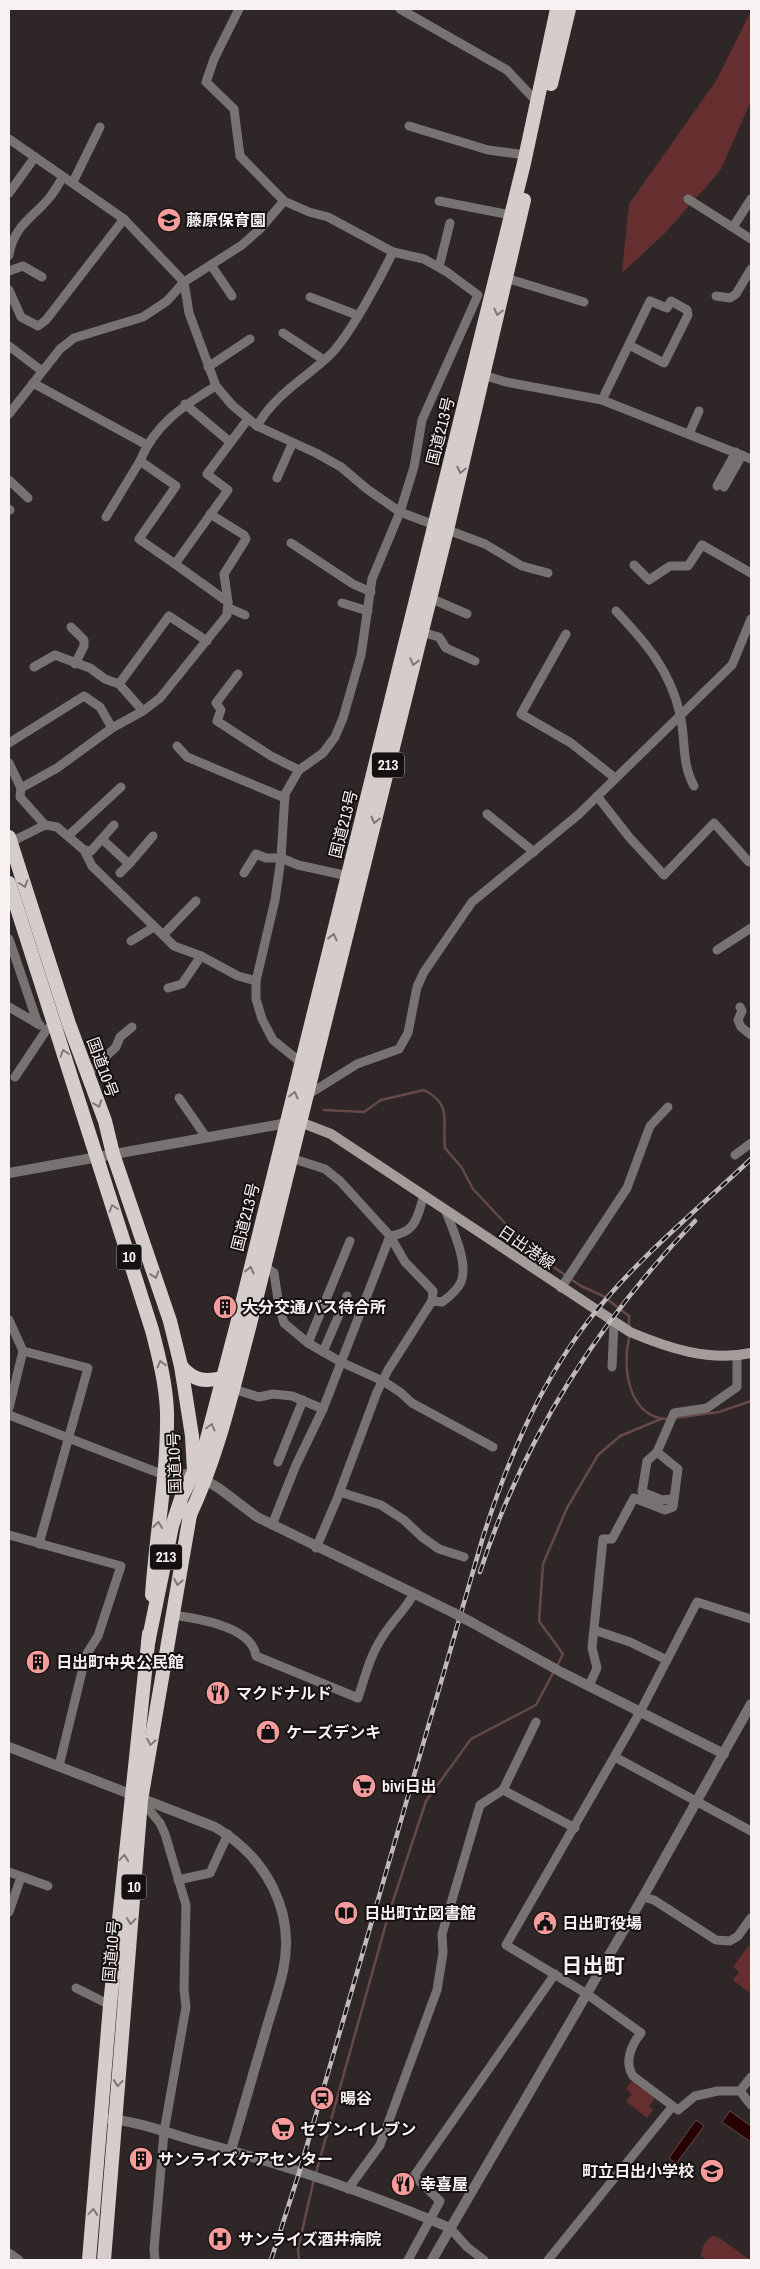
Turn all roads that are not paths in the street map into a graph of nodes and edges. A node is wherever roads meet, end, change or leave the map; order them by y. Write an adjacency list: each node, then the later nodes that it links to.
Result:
1 (239, 9): 16 (street)
2 (400, 9): 5 (street)
3 (557, 9): 5 (highway, 国道213号 / 213)
4 (569, 9): 30 (highway, 国道213号 / 213)
5 (538, 103): 9 (highway, 国道213号 / 213)
6 (409, 126): 9 (street)
7 (100, 127): 12 (street)
8 (9, 139): 10 (street)
9 (526, 155): 18 (highway, 国道213号 / 213)
10 (35, 157): 11 (street); 13 (street)
11 (63, 177): 12 (street); 24 (street)
12 (74, 182): 19 (street)
13 (9, 193)
14 (688, 199): 21 (street)
15 (751, 199): 21 (street)
16 (284, 201): 23 (street); 25 (street)
17 (439, 201): 18 (street)
18 (511, 215): 45 (highway, 国道213号 / 213)
19 (124, 218): 31 (street); 32 (street)
20 (450, 223): 26 (street)
21 (733, 227): 22 (street)
22 (751, 239)
23 (393, 252): 26 (street); 37 (street)
24 (9, 255)
25 (212, 265): 31 (street); 33 (street)
26 (440, 267): 65 (street)
27 (751, 269): 34 (street)
28 (9, 271): 29 (street)
29 (42, 277)
30 (506, 278): 36 (street); 45 (highway, 国道213号 / 213, one-way to 45)
31 (184, 282): 43 (street); 44 (street)
32 (9, 290)
33 (232, 296)
34 (716, 296)
35 (310, 297): 37 (street)
36 (584, 302)
37 (357, 315): 42 (street)
38 (283, 332): 42 (street)
39 (250, 339): 43 (street)
40 (629, 345): 40 (street); 48 (street)
41 (9, 346): 44 (street)
42 (324, 360): 53 (street)
43 (208, 367): 47 (street)
44 (42, 371): 46 (street)
45 (478, 374): 48 (street); 68 (highway, 国道213号 / 213)
46 (33, 383): 51 (street); 57 (street)
47 (216, 386): 49 (street); 52 (street)
48 (602, 400): 54 (street)
49 (185, 404): 55 (street); 57 (street)
50 (699, 411): 54 (street)
51 (9, 414)
52 (248, 419): 53 (street); 55 (street)
53 (256, 426): 56 (street)
54 (689, 434): 58 (street)
55 (230, 442): 66 (street)
56 (292, 444): 61 (street); 65 (street)
57 (146, 445): 60 (street)
58 (739, 454): 59 (street); 63 (street)
59 (751, 459)
60 (140, 461): 67 (street); 70 (street)
61 (277, 478)
62 (9, 480): 64 (street)
63 (721, 487)
64 (28, 498)
65 (400, 512): 68 (street); 74 (street)
66 (210, 514): 70 (street); 77 (street)
67 (106, 517)
68 (441, 527): 72 (street); 75 (highway, 国道213号 / 213); 119 (highway, 国道213号 / 213)
69 (291, 543): 74 (street)
70 (175, 564): 77 (street)
71 (634, 565): 73 (street)
72 (548, 573)
73 (751, 573)
74 (370, 592): 79 (street)
75 (430, 598): 80 (street); 84 (highway, 国道213号 / 213)
76 (342, 603): 79 (street)
77 (228, 605): 81 (street); 86 (street)
78 (616, 611): 93 (street)
79 (368, 612): 98 (street)
80 (466, 614)
81 (244, 615)
82 (751, 619): 93 (street)
83 (72, 628): 88 (street)
84 (421, 632): 87 (street); 137 (highway, 国道213号 / 213, one-way to 137)
85 (566, 634): 99 (street)
86 (207, 641): 91 (street); 92 (street)
87 (475, 661)
88 (75, 664): 89 (street); 91 (street)
89 (34, 668)
90 (238, 674): 98 (street)
91 (119, 684): 92 (street)
92 (144, 711): 94 (street)
93 (680, 715): 99 (street); 100 (street)
94 (112, 728): 95 (street); 102 (street)
95 (9, 743)
96 (177, 746): 104 (street)
97 (9, 763): 102 (street)
98 (299, 770): 104 (street)
99 (615, 778): 103 (street)
100 (694, 786)
101 (121, 787): 108 (street)
102 (21, 788): 106 (street)
103 (597, 796): 113 (street); 115 (street)
104 (285, 798): 114 (street)
105 (486, 814): 113 (street)
106 (45, 825): 108 (street); 111 (street)
107 (114, 825): 110 (street)
108 (68, 836): 112 (street)
109 (153, 836): 116 (street)
110 (102, 839): 112 (street); 116 (street)
111 (10, 840): 138 (highway, 国道10号 / 10, one-way to 138)
112 (84, 850): 122 (street)
113 (534, 852): 140 (street)
114 (281, 858): 118 (street); 119 (street); 129 (street)
115 (751, 861)
116 (129, 864): 117 (street)
117 (120, 873)
118 (244, 873)
119 (348, 876): 137 (highway, 国道213号 / 213, one-way to 119)
120 (9, 883): 134 (highway, 国道10号 / 10)
121 (196, 901): 124 (street)
122 (154, 926): 124 (street); 126 (street)
123 (751, 928): 127 (street)
124 (164, 935): 128 (street)
125 (9, 939): 133 (street)
126 (132, 941)
127 (717, 950)
128 (201, 956): 129 (street); 130 (street)
129 (256, 981): 137 (street)
130 (168, 988)
131 (9, 1007): 133 (street)
132 (740, 1008): 136 (street)
133 (38, 1024): 134 (street)
134 (51, 1026): 139 (street); 148 (highway, 国道10号 / 10, one-way to 134)
135 (132, 1027): 138 (street)
136 (751, 1035)
137 (307, 1066): 140 (highway, 国道213号 / 213); 143 (highway, 国道213号 / 213, one-way to 137)
138 (87, 1074): 146 (highway, 国道10号 / 10, one-way to 146)
139 (15, 1077)
140 (306, 1096): 143 (highway, 国道213号 / 213)
141 (180, 1098): 144 (street)
142 (668, 1107): 156 (street)
143 (293, 1122): 144 (street); 149 (highway, 国道213号 / 213); 151 (main road, 日出港線); 169 (highway, 国道213号 / 213, one-way to 143)
144 (206, 1137): 146 (street)
145 (751, 1143): 147 (street)
146 (114, 1154): 148 (street); 167 (highway, 国道10号 / 10, one-way to 167)
147 (734, 1155)
148 (97, 1157): 150 (street); 181 (highway, 国道10号 / 10, one-way to 148)
149 (291, 1158): 153 (street); 155 (highway, 国道213号 / 213)
150 (9, 1173)
151 (424, 1196): 152 (main road, 日出港線); 153 (street)
152 (445, 1210): 156 (main road, 日出港線); 158 (street)
153 (390, 1236): 158 (street); 166 (street)
154 (350, 1241): 161 (street)
155 (264, 1266): 161 (street); 171 (highway, 国道213号 / 213)
156 (560, 1288): 160 (main road, 日出港線)
157 (347, 1296): 163 (street)
158 (432, 1301): 170 (street)
159 (9, 1320): 162 (street)
160 (614, 1323): 165 (main road, 日出港線); 168 (street)
161 (308, 1343): 163 (street)
162 (23, 1351): 173 (street); 176 (street)
163 (323, 1352): 166 (street)
164 (751, 1353): 165 (main road, 日出港線)
165 (737, 1355): 178 (street)
166 (341, 1362): 170 (street); 174 (street)
167 (181, 1366): 169 (highway); 180 (highway, 国道10号 / 10)
168 (612, 1367)
169 (223, 1378): 180 (highway, 国道213号 / 213, one-way to 169)
170 (383, 1381): 177 (street); 183 (street)
171 (233, 1389): 172 (street); 182 (highway, 国道213号 / 213)
172 (304, 1400): 174 (street); 179 (street)
173 (9, 1408)
174 (322, 1409): 186 (street)
175 (9, 1415): 176 (street)
176 (68, 1437): 181 (street); 188 (street)
177 (493, 1448)
178 (656, 1452): 184 (street); 194 (street)
179 (278, 1462)
180 (194, 1473): 181 (street); 182 (street); 185 (highway, 国道10号 / 10); 195 (highway, 国道213号 / 213)
181 (164, 1475): 195 (highway, 国道10号 / 10, one-way to 181)
182 (206, 1480): 185 (highway, 国道213号 / 213); 186 (street)
183 (340, 1492): 189 (street); 190 (street)
184 (671, 1499)
185 (189, 1517): 192 (highway, 国道10号 / 10, one-way to 192)
186 (272, 1525): 189 (street)
187 (9, 1535): 188 (street)
188 (39, 1544): 204 (street)
189 (316, 1548): 191 (street)
190 (464, 1557)
191 (413, 1595): 192 (street); 197 (street, bridge)
192 (172, 1615): 206 (highway, 国道10号 / 10, one-way to 206)
193 (751, 1619): 196 (street)
194 (594, 1630): 196 (street); 197 (street)
195 (148, 1643): 206 (highway, 国道10号 / 10)
196 (667, 1660): 199 (street)
197 (589, 1686): 199 (street)
198 (751, 1704): 202 (street)
199 (640, 1712): 202 (street); 203 (street)
200 (536, 1722): 205 (street)
201 (9, 1747): 204 (street)
202 (724, 1754): 207 (street)
203 (615, 1757): 207 (street); 208 (street)
204 (59, 1766): 206 (street)
205 (503, 1790): 208 (street); 230 (street)
206 (136, 1798): 210 (street); 213 (street); 221 (highway, 国道10号 / 10, one-way to 206); 227 (highway, 国道10号 / 10, one-way to 227)
207 (697, 1802): 209 (street); 215 (street)
208 (575, 1828): 218 (street)
209 (751, 1831)
210 (228, 1834): 213 (street); 229 (street)
211 (9, 1872): 212 (street)
212 (21, 1878): 214 (street); 216 (street)
213 (178, 1880): 228 (street)
214 (48, 1886)
215 (643, 1897): 217 (street); 220 (street)
216 (9, 1912)
217 (751, 1918)
218 (555, 1974): 220 (street); 231 (street)
219 (76, 1988): 221 (street)
220 (587, 1994): 225 (street); 232 (street)
221 (110, 2004): 226 (highway, 国道10号 / 10)
222 (751, 2077): 223 (street)
223 (740, 2091): 224 (street); 225 (street)
224 (751, 2105)
225 (672, 2107): 241 (street)
226 (100, 2118): 227 (street); 235 (highway, 国道10号 / 10, one-way to 226)
227 (115, 2119): 228 (street); 236 (highway, 国道10号 / 10)
228 (164, 2132): 229 (street); 237 (street)
229 (230, 2150): 230 (street)
230 (348, 2188): 231 (street)
231 (430, 2219): 232 (street); 238 (street)
232 (450, 2228): 239 (street); 240 (street)
233 (9, 2253): 234 (street)
234 (19, 2260)
235 (89, 2260)
236 (104, 2260)
237 (155, 2260)
238 (408, 2260)
239 (432, 2260)
240 (484, 2260)
241 (548, 2260)

